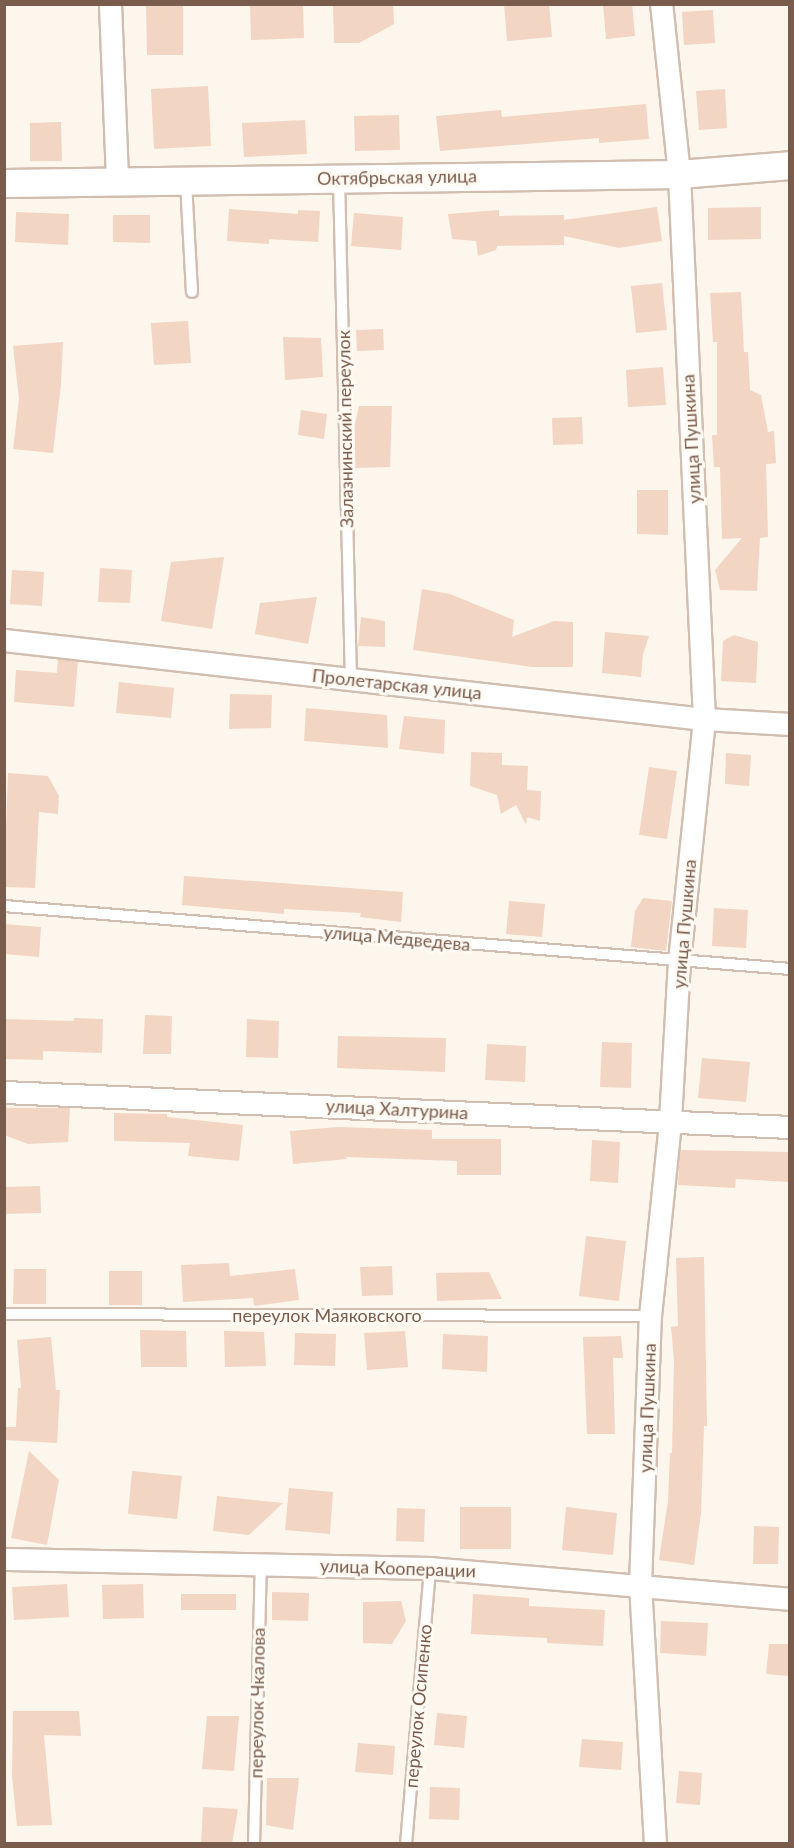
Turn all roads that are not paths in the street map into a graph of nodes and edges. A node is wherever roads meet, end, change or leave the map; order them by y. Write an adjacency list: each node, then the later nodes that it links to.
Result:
1 (110, 4): 7 (street)
2 (661, 4): 4 (street, улица Пушкина)
3 (789, 165): 4 (street, Октябрьская улица)
4 (679, 174): 5 (street, Октябрьская улица); 12 (street, улица Пушкина)
5 (339, 178): 6 (street, Октябрьская улица); 11 (lane, Залазнинский переулок)
6 (186, 180): 7 (street, Октябрьская улица); 9 (lane)
7 (117, 181): 8 (street, Октябрьская улица)
8 (4, 183)
9 (192, 292)
10 (4, 640): 11 (street, Пролетарская улица)
11 (351, 679): 12 (street, Пролетарская улица)
12 (704, 719): 13 (street, Пролетарская улица); 15 (street, улица Пушкина)
13 (789, 724)
14 (4, 906): 15 (lane, улица Медведева)
15 (679, 962): 16 (lane, улица Медведева); 18 (street, улица Пушкина)
16 (789, 969)
17 (4, 1092): 18 (street, улица Халтурина)
18 (670, 1121): 19 (street, улица Халтурина); 21 (street, улица Пушкина)
19 (789, 1126)
20 (4, 1314): 21 (lane, переулок Маяковского)
21 (650, 1316): 25 (street, улица Пушкина)
22 (4, 1559): 23 (street, улица Кооперации)
23 (261, 1563): 24 (street, улица Кооперации); 27 (lane, переулок Чкалова)
24 (430, 1568): 25 (street, улица Кооперации); 28 (lane, переулок Осипенко)
25 (640, 1585): 26 (street, улица Кооперации); 29 (street, улица Пушкина)
26 (789, 1599)
27 (254, 1844)
28 (406, 1844)
29 (656, 1844)

